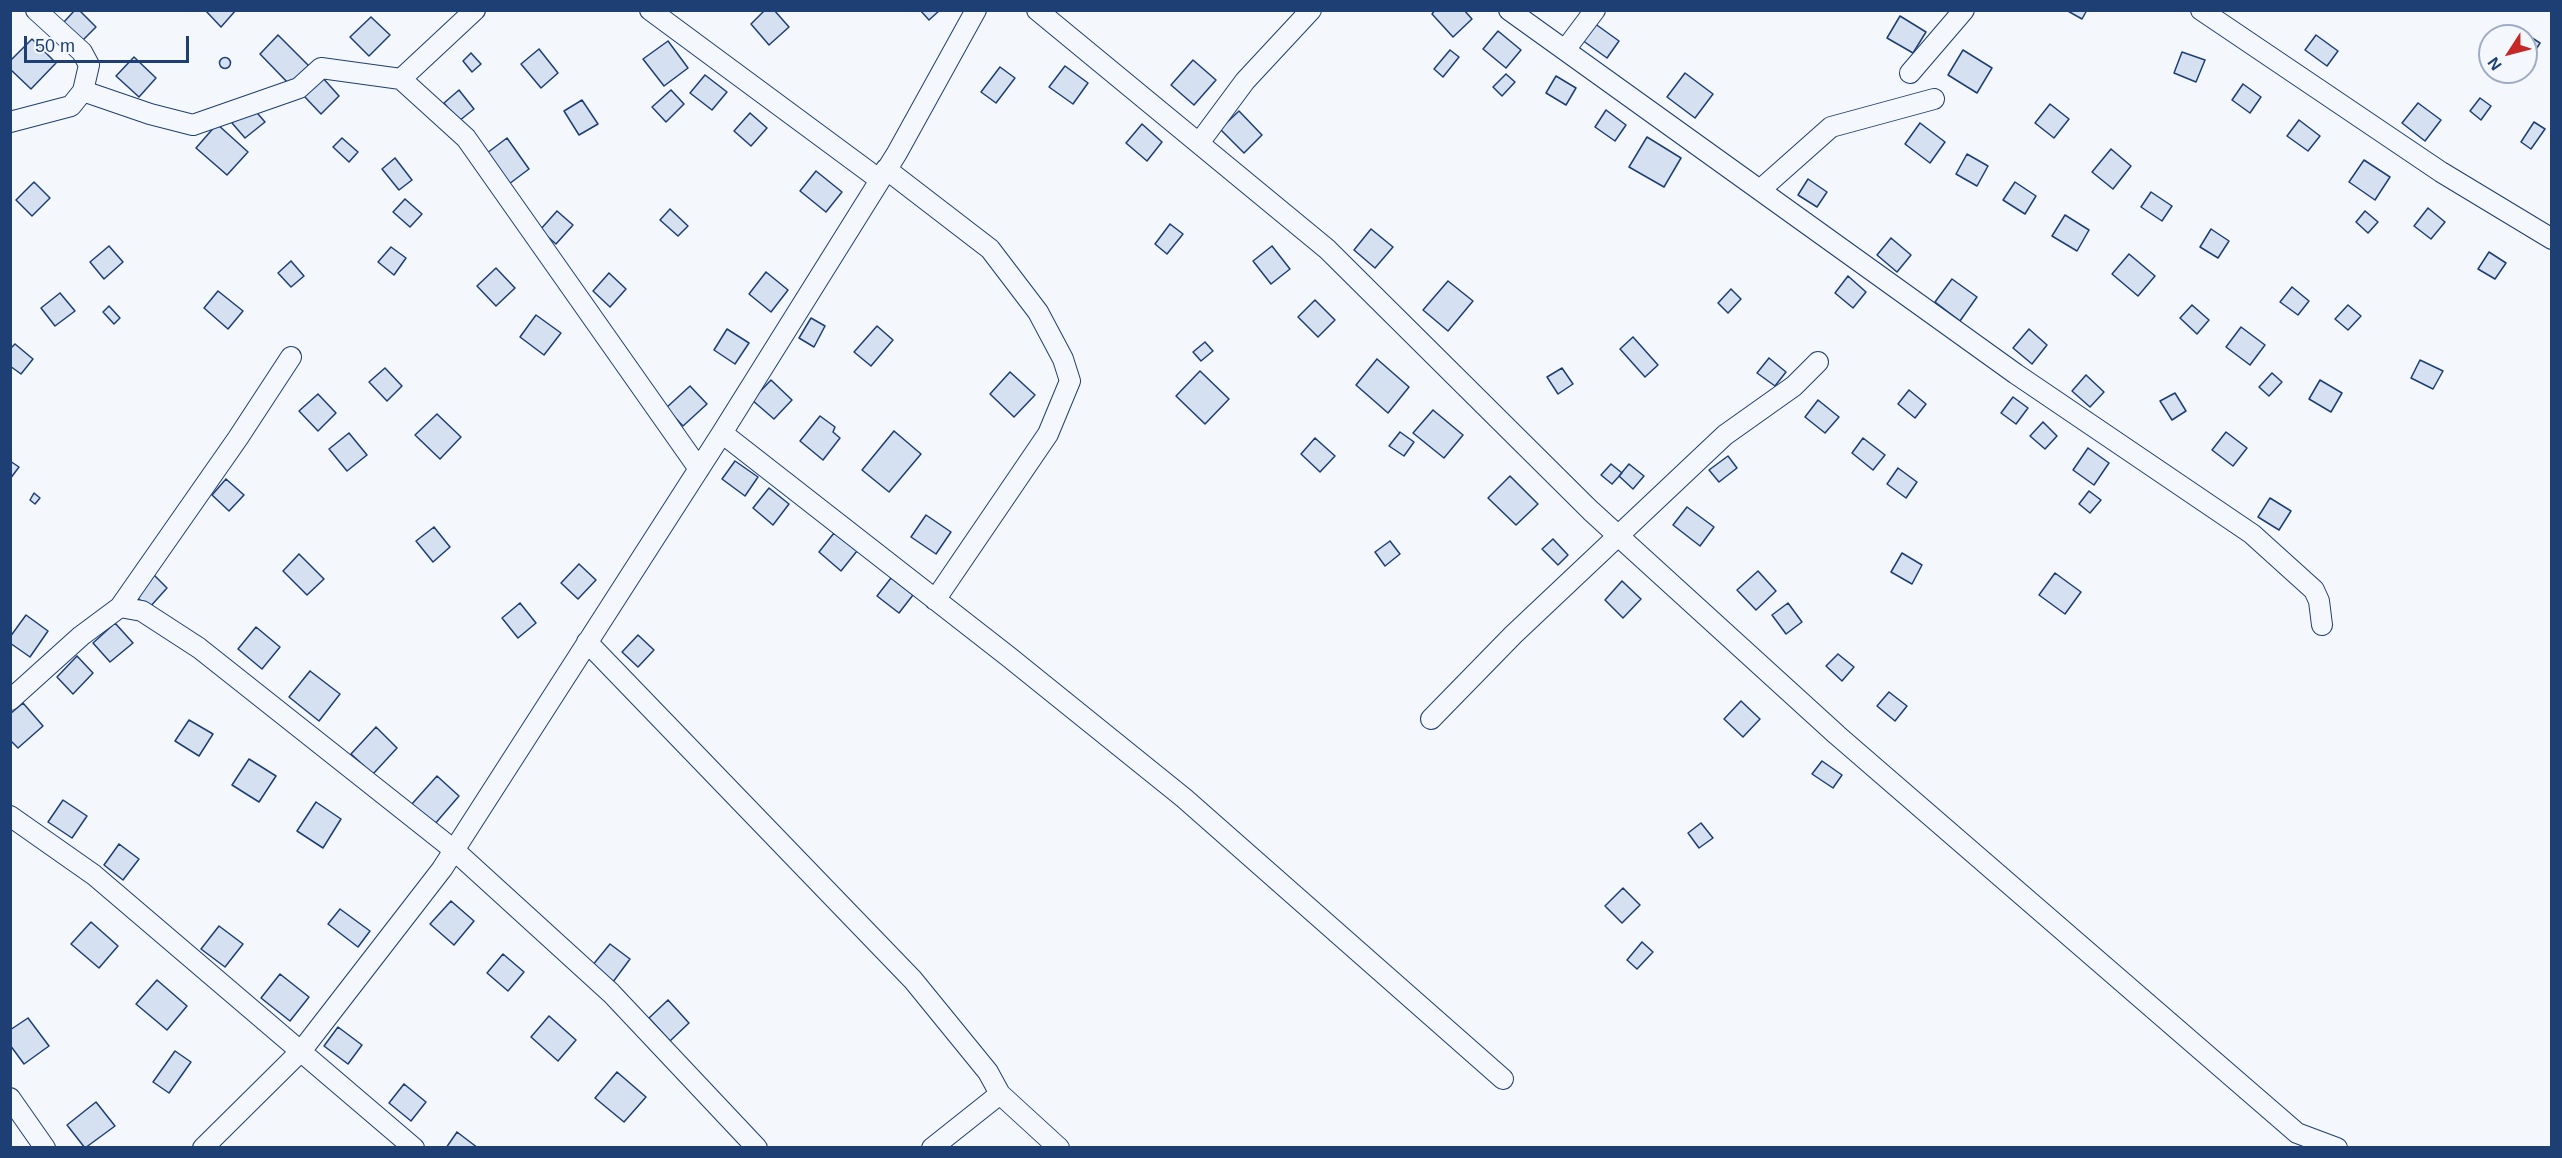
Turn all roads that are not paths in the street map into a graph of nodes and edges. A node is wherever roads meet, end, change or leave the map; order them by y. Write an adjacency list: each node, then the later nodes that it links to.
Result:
1 (36, 10): 14 (street)
2 (475, 10): 13 (street)
3 (650, 10): 18 (street)
4 (976, 10): 18 (street)
5 (1037, 10): 17 (street)
6 (1311, 10): 17 (street)
7 (1509, 10): 11 (street)
8 (1595, 10): 11 (street)
9 (1964, 10): 12 (street)
10 (2201, 10): 20 (street)
11 (1565, 50): 19 (street)
12 (1910, 73)
13 (401, 79): 14 (street); 24 (street)
14 (83, 91): 16 (street)
15 (1934, 99): 19 (street)
16 (10, 123)
17 (1199, 143): 25 (street)
18 (883, 175): 23 (street); 26 (street)
19 (1760, 190): 28 (street)
20 (2552, 239)
21 (291, 357): 27 (street)
22 (1818, 362): 25 (street)
23 (722, 433): 24 (street); 26 (street)
24 (699, 469): 29 (street)
25 (1617, 536): 31 (street); 44 (street)
26 (935, 600): 35 (street)
27 (120, 607): 30 (street); 33 (street)
28 (2322, 625)
29 (587, 642): 33 (street); 36 (street)
30 (10, 700)
31 (1431, 718)
32 (10, 816): 34 (street)
33 (454, 850): 34 (street); 41 (street)
34 (302, 1050): 39 (street); 40 (street)
35 (1503, 1079)
36 (1000, 1094): 42 (street); 43 (street)
37 (10, 1098): 38 (street)
38 (45, 1148)
39 (202, 1148)
40 (414, 1148)
41 (758, 1148)
42 (932, 1148)
43 (1059, 1148)
44 (2337, 1148)

